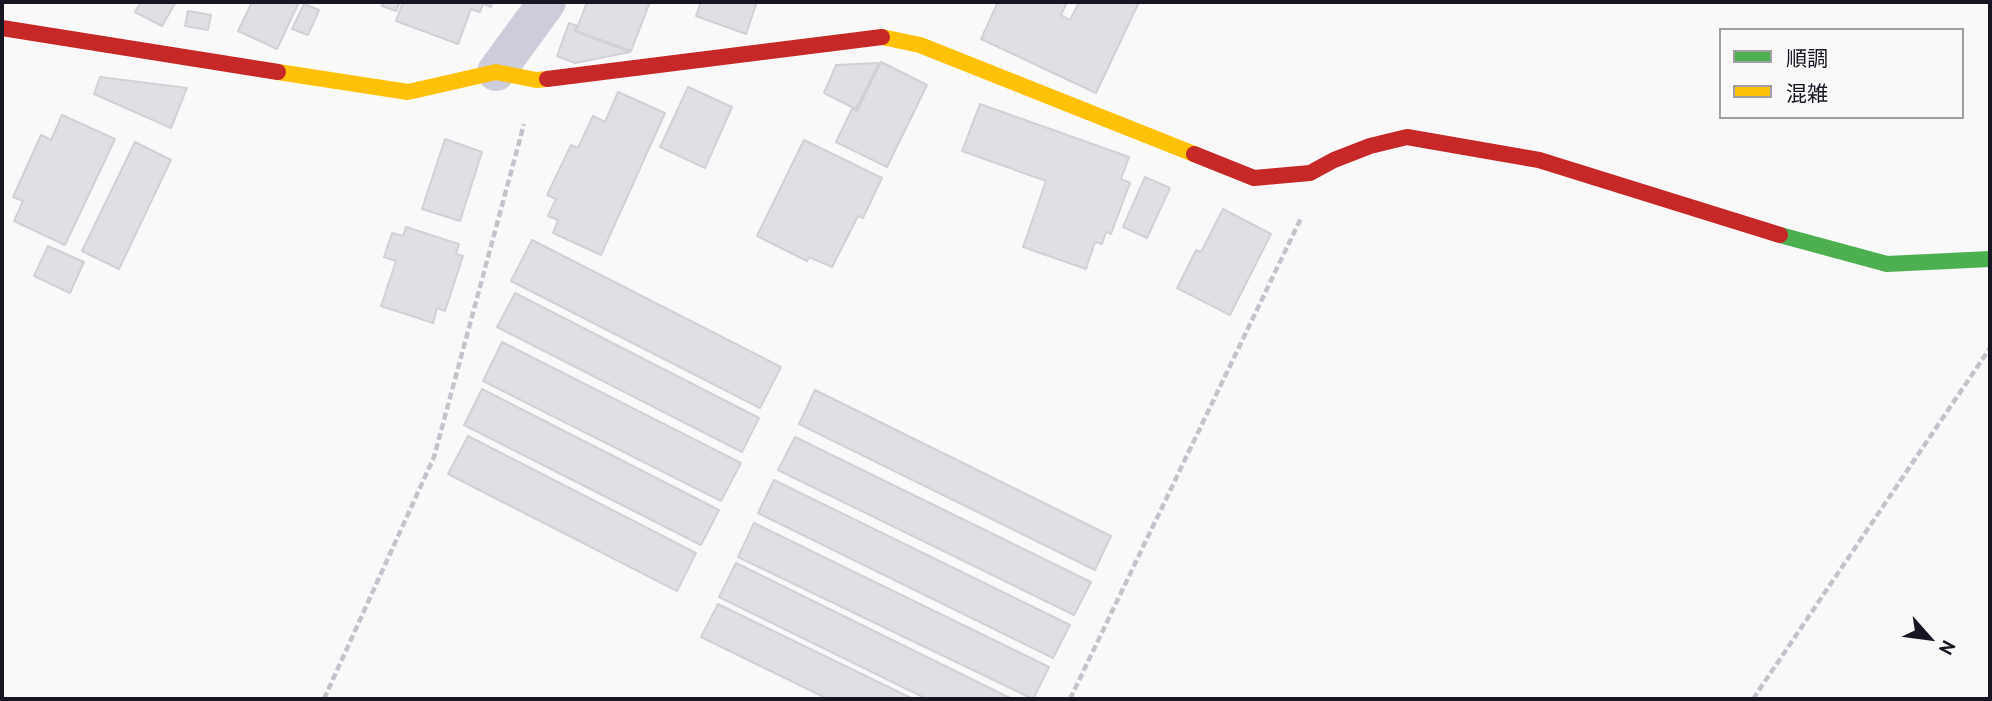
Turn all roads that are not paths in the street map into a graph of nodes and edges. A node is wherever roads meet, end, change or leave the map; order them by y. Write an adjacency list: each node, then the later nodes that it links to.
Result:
1 (547, 2): 3 (street)
2 (2, 28): 3 (street)
3 (496, 72): 4 (street)
4 (1990, 259)

